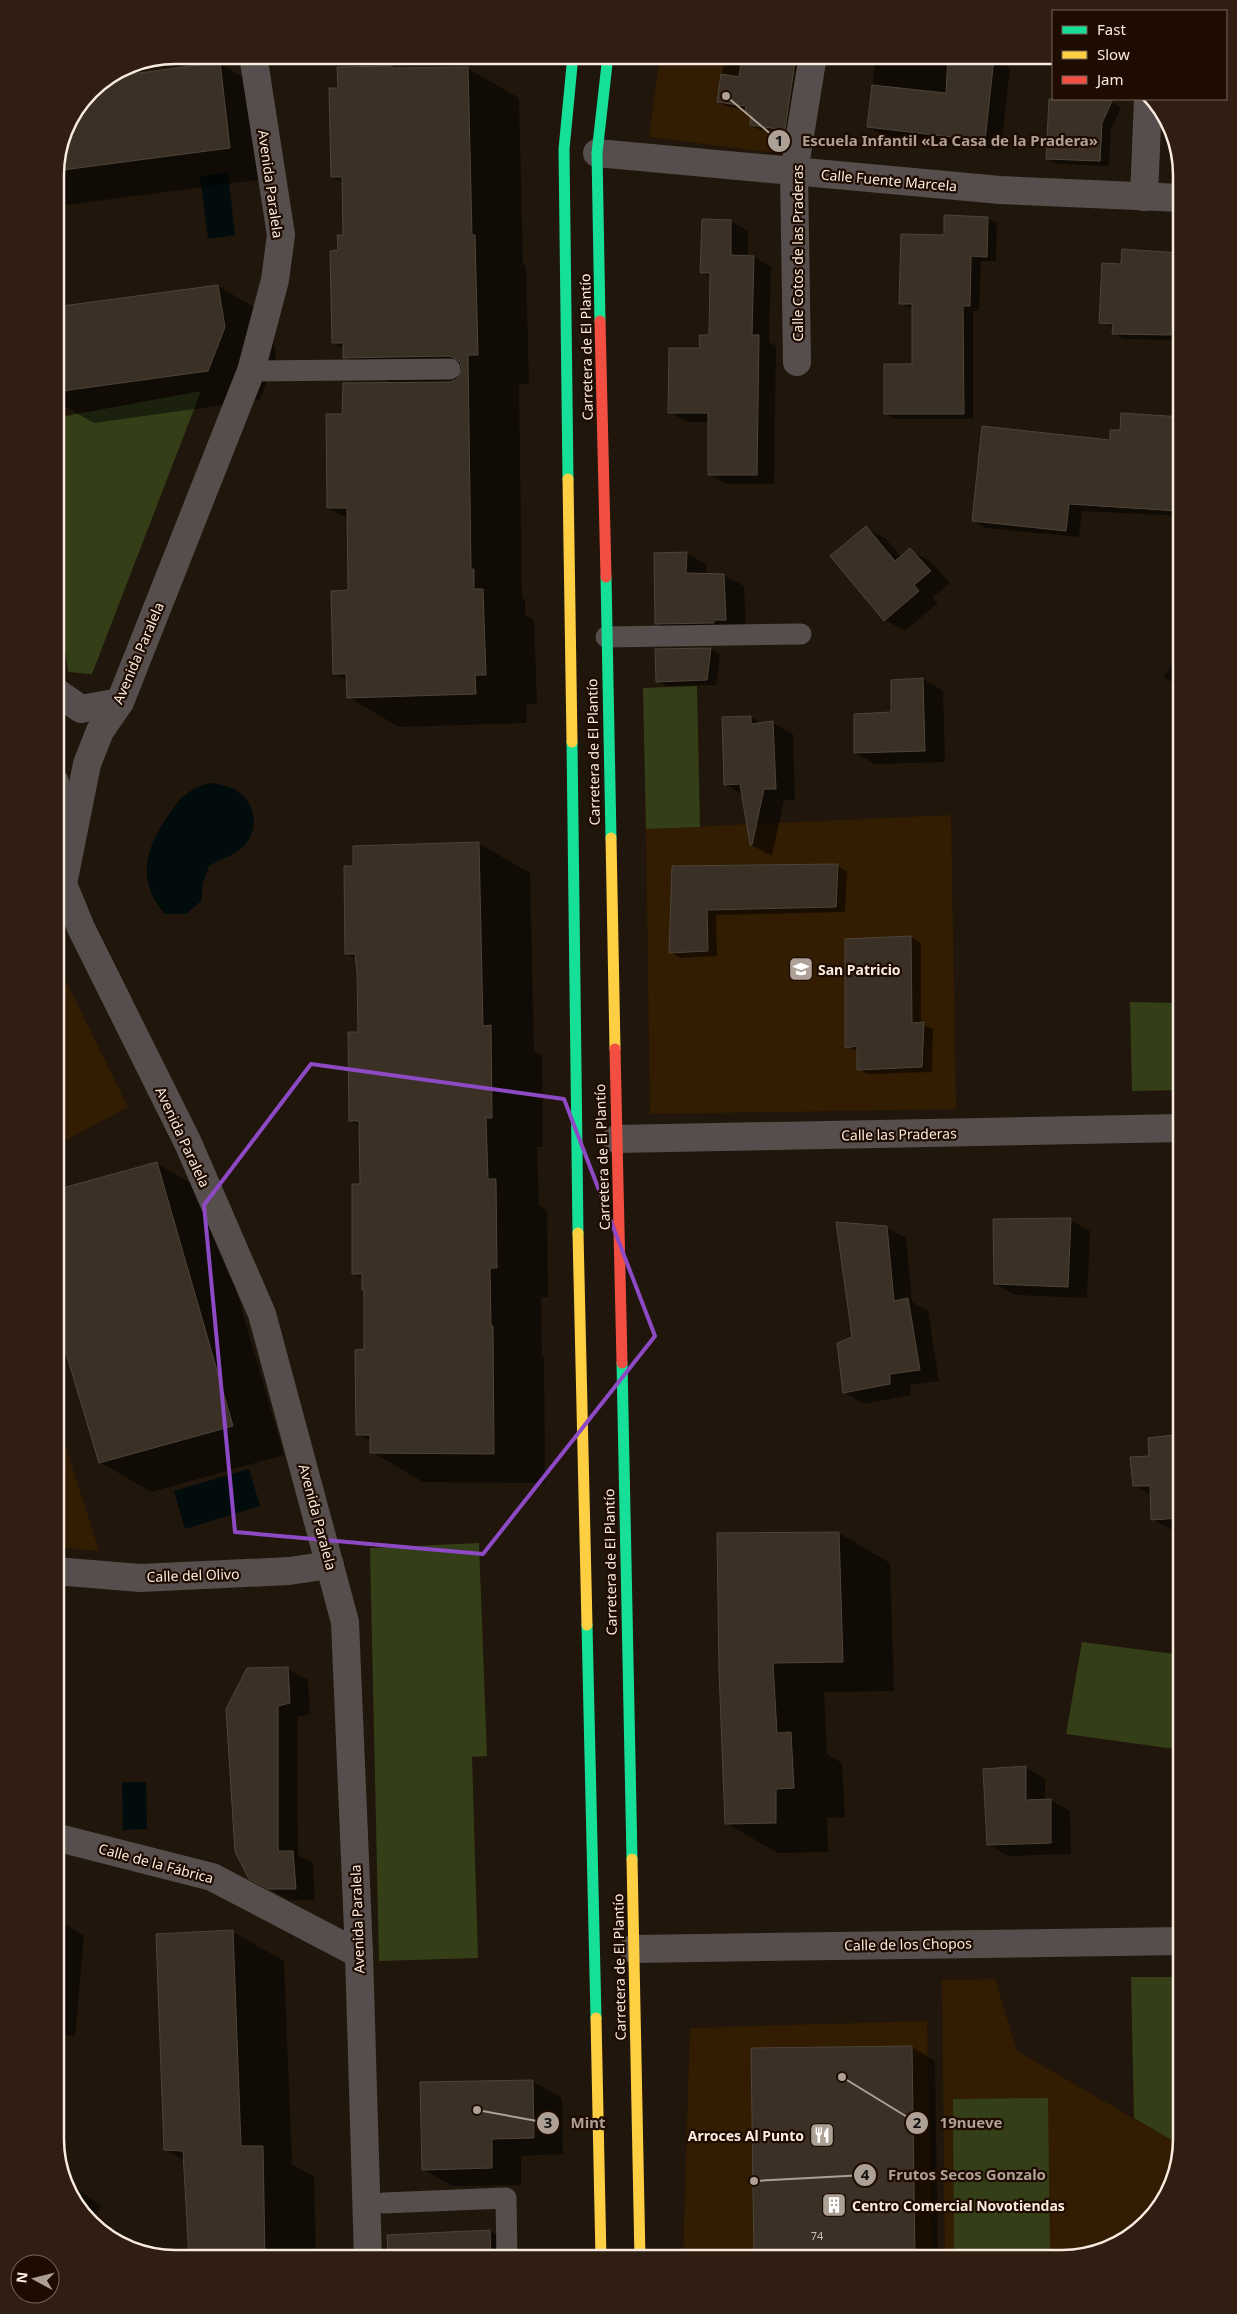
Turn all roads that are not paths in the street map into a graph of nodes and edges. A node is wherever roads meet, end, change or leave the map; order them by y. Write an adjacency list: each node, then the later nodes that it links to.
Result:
1 (254, 64): 12 (street, Avenida Paralela)
2 (572, 64): 30 (street, Carretera de El Plantío)
3 (607, 64): 6 (street, Carretera de El Plantío)
4 (812, 64): 7 (street, Calle Cotos de las Praderas)
5 (1148, 104): 8 (street)
6 (597, 153): 7 (street, Calle Fuente Marcela); 14 (street, Carretera de El Plantío)
7 (794, 172): 8 (street, Calle Fuente Marcela); 10 (street, Calle Cotos de las Praderas)
8 (1144, 197): 9 (street, Calle Fuente Marcela)
9 (1173, 198)
10 (797, 362)
11 (450, 369): 12 (lane)
12 (251, 372): 16 (street, Avenida Paralela)
13 (801, 634): 14 (lane)
14 (606, 636): 20 (street, Carretera de El Plantío)
15 (64, 697): 16 (street)
16 (120, 702): 17 (street, Avenida Paralela)
17 (64, 879)
18 (64, 886): 21 (street, Avenida Paralela)
19 (1173, 1128): 20 (street, Calle las Praderas)
20 (616, 1140): 25 (street, Carretera de El Plantío)
21 (330, 1565): 22 (street, Calle del Olivo); 26 (street, Avenida Paralela)
22 (64, 1572)
23 (64, 1839): 26 (street, Calle de la Fábrica)
24 (1173, 1942): 25 (street, Calle de los Chopos)
25 (633, 1948): 31 (street, Carretera de El Plantío)
26 (359, 1954): 28 (street, Avenida Paralela)
27 (382, 2203): 29 (lane)
28 (368, 2250)
29 (507, 2250)
30 (601, 2250)
31 (640, 2250)

